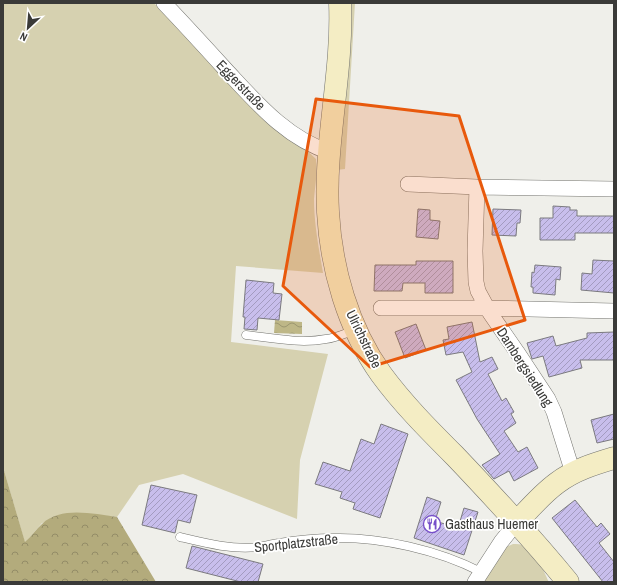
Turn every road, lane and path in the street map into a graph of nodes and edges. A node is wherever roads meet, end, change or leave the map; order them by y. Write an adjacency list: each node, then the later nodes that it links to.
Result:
1 (164, 3): 3 (street, Eggerstraße)
2 (340, 3): 3 (street, Ulrichstraße)
3 (330, 152): 10 (street, Ulrichstraße)
4 (408, 184): 5 (street)
5 (477, 187): 6 (street); 8 (street, Dambergsiedlung)
6 (614, 189)
7 (381, 308): 8 (street, Dambergsiedlung)
8 (487, 308): 9 (street, Dambergsiedlung); 13 (street, Dambergsiedlung)
9 (614, 311)
10 (356, 329): 11 (lane); 14 (street, Ulrichstraße)
11 (246, 336)
12 (614, 458): 13 (street)
13 (574, 473): 14 (street)
14 (517, 522): 16 (street, Sportplatzstraße); 17 (street, Ulrichstraße)
15 (180, 537): 16 (lane, Sportplatzstraße)
16 (478, 577)
17 (568, 582)

